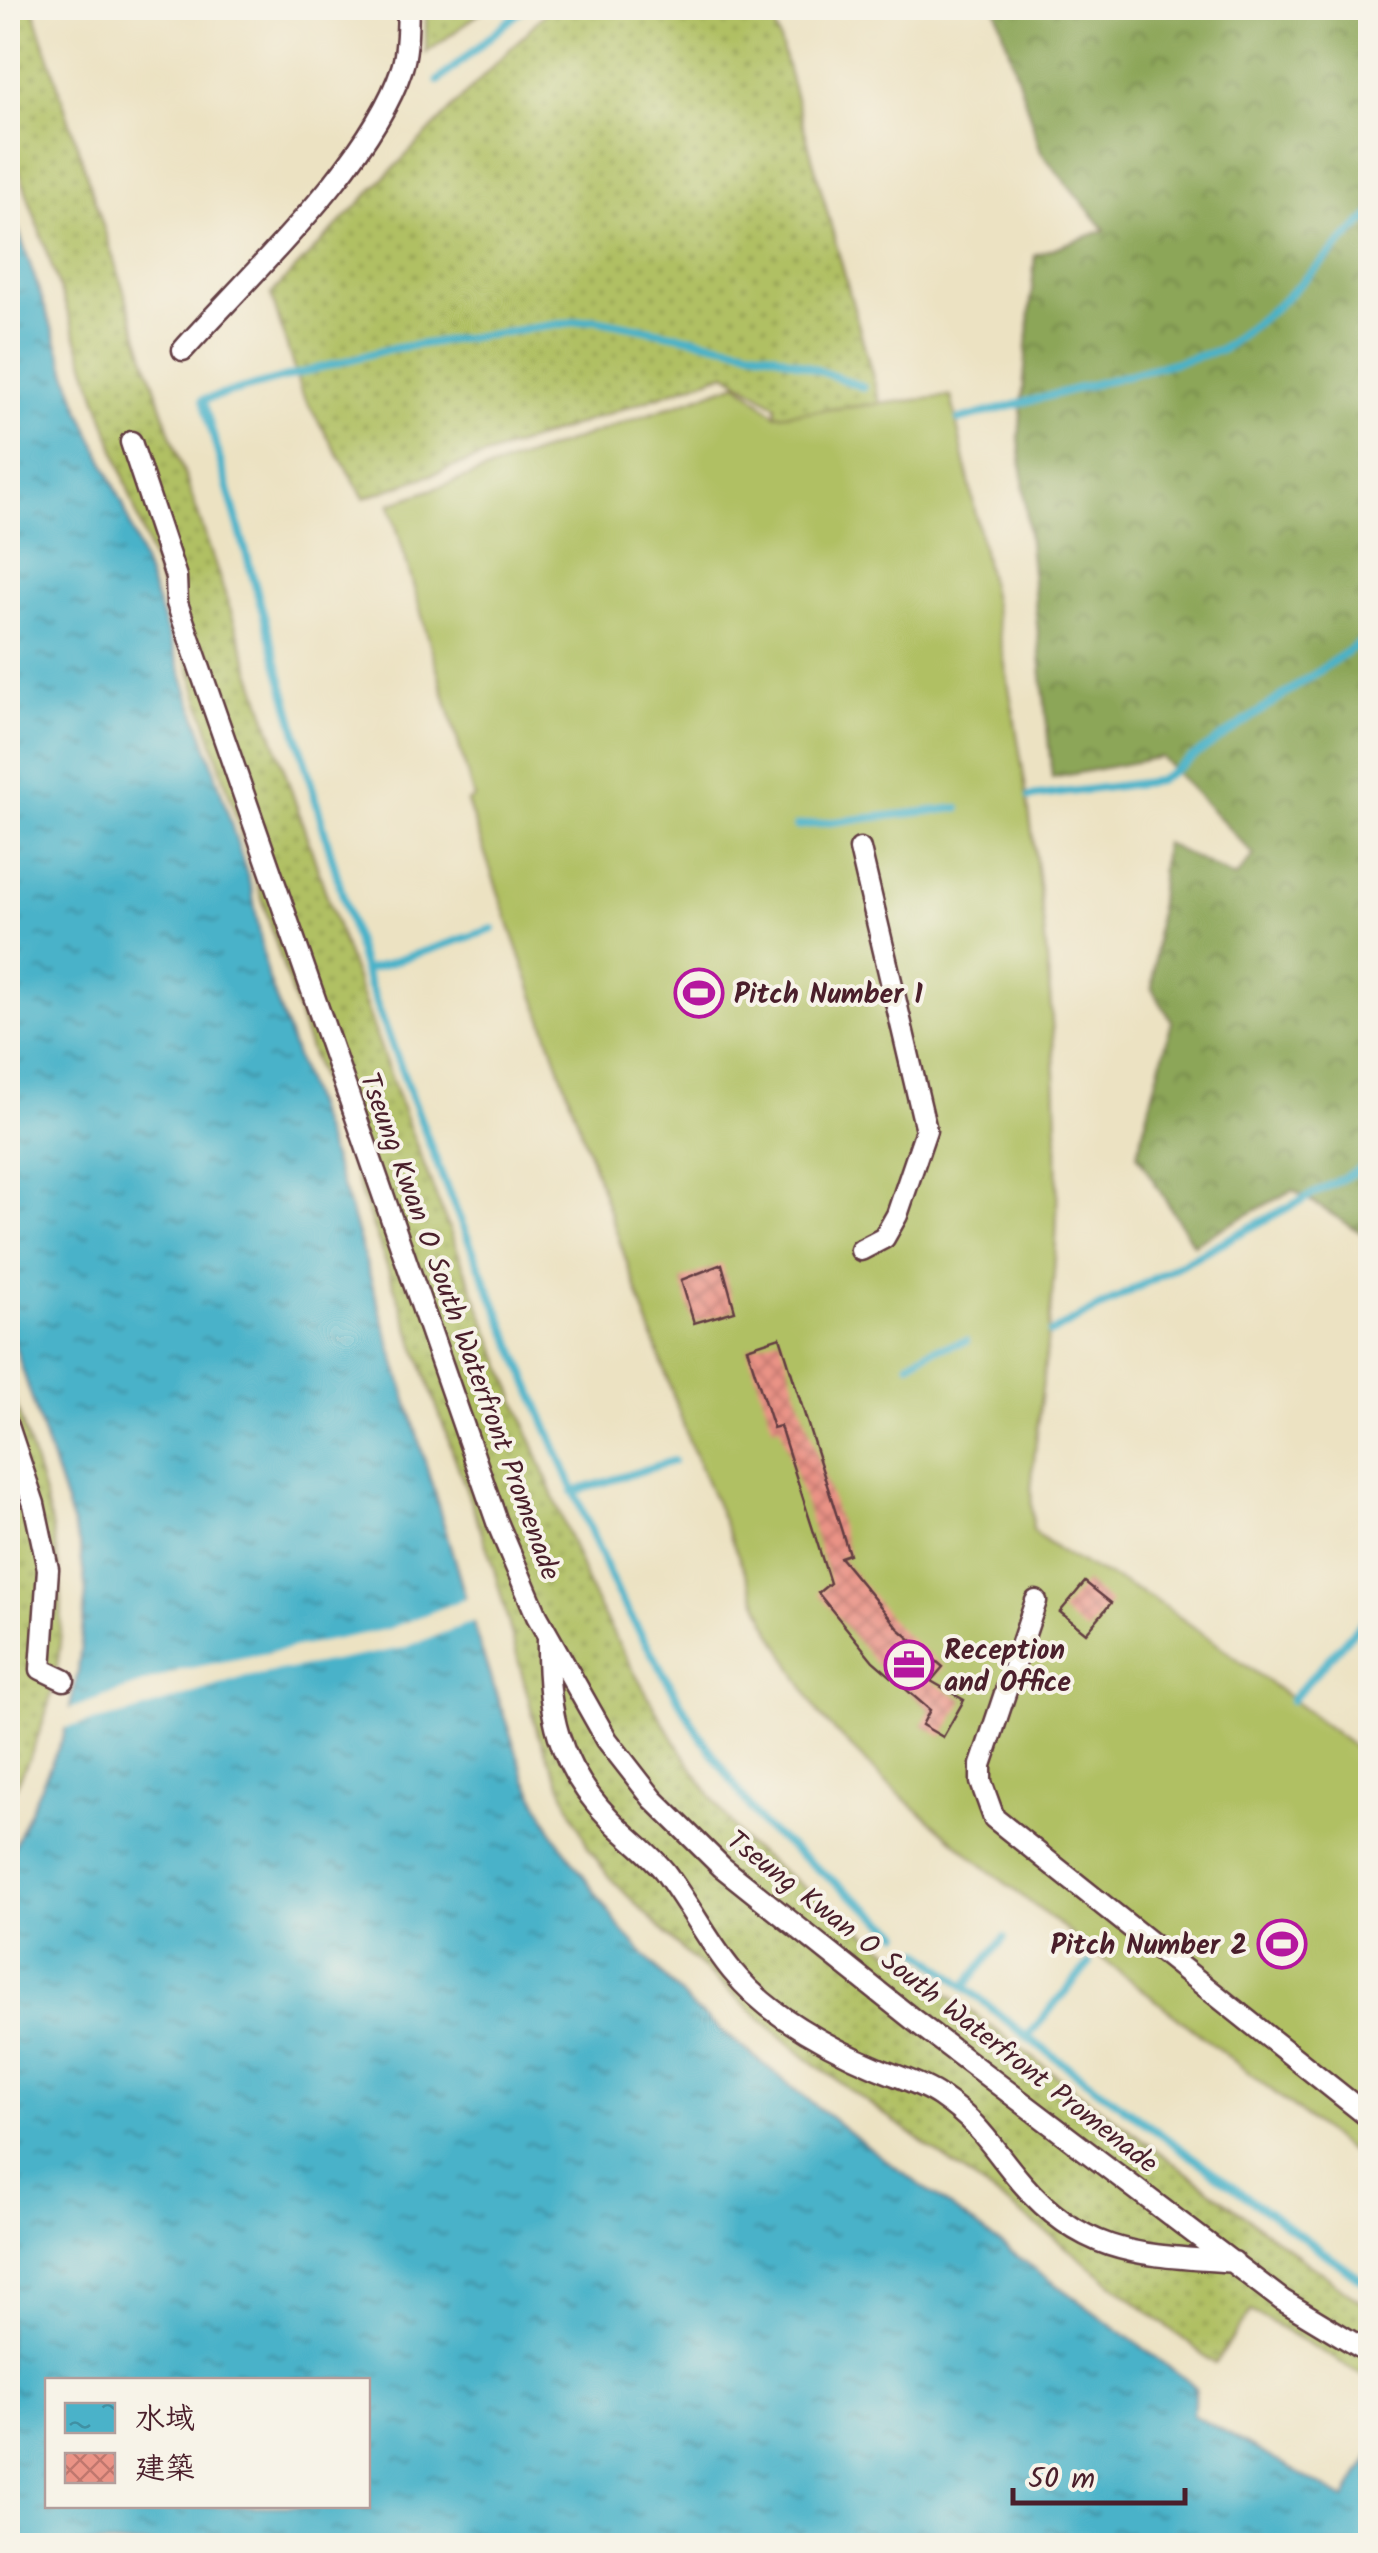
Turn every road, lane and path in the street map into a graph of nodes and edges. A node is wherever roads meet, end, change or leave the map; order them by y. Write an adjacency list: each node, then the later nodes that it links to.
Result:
1 (408, 8): 2 (street)
2 (183, 350)
3 (131, 442): 8 (street, Tseung Kwan O South Waterfront Promenade)
4 (860, 849): 5 (street)
5 (861, 1250)
6 (8, 1426): 9 (street)
7 (1036, 1601): 10 (street)
8 (548, 1637): 11 (street, Tseung Kwan O South Waterfront Promenade); 11 (street)
9 (64, 1680)
10 (1370, 2118)
11 (1234, 2262): 12 (street, Tseung Kwan O South Waterfront Promenade)
12 (1370, 2353)

